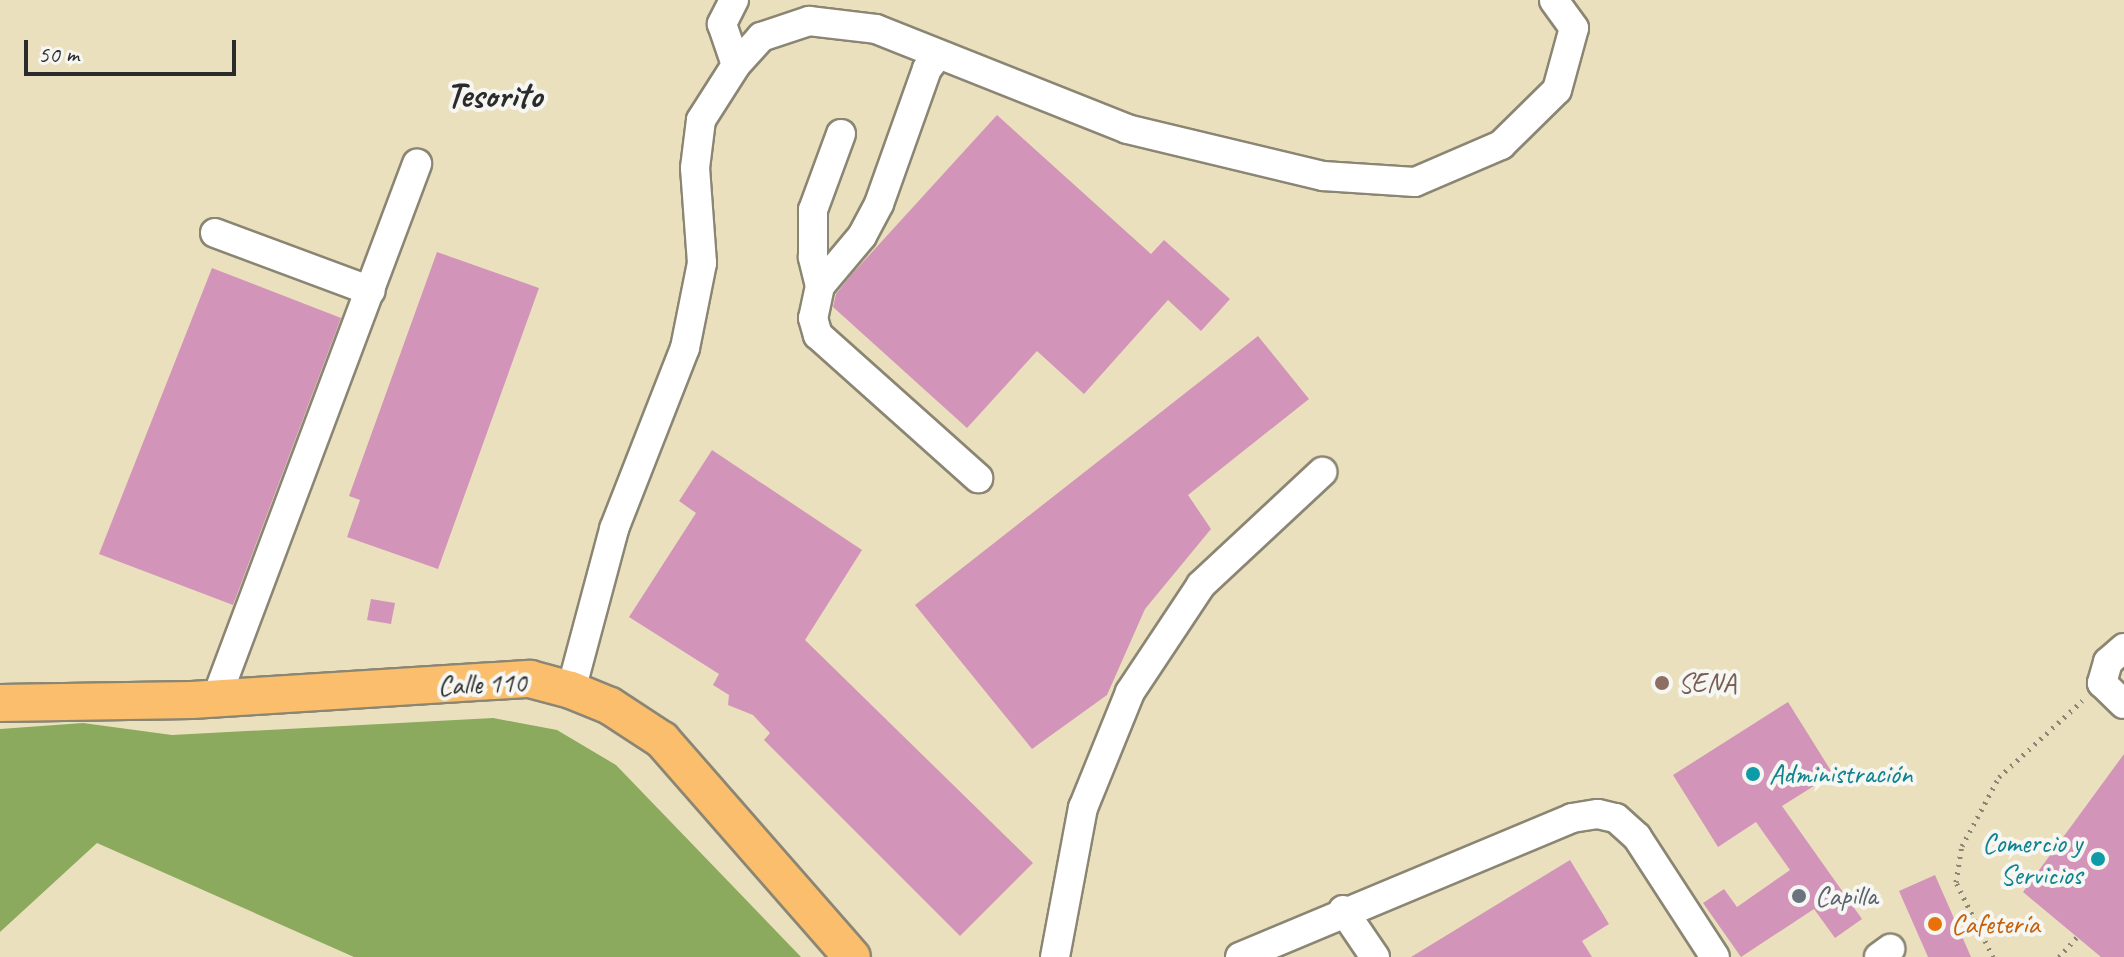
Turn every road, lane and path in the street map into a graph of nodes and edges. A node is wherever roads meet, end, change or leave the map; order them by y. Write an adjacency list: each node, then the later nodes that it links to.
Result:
1 (734, 0): 4 (street)
2 (1554, 0): 3 (street)
3 (938, 55): 4 (street); 8 (street)
4 (736, 65): 14 (street)
5 (841, 134): 8 (street)
6 (417, 164): 9 (street)
7 (215, 233): 9 (street)
8 (820, 286): 11 (street)
9 (371, 291): 15 (street)
10 (1322, 472): 21 (street)
11 (978, 478)
12 (2124, 648): 13 (street)
13 (2102, 683): 17 (street); 25 (path)
14 (571, 690): 15 (main road, Calle 110); 20 (main road, Calle 110)
15 (216, 699): 16 (main road, Calle 110)
16 (0, 703)
17 (2124, 704)
18 (1343, 910): 22 (street); 23 (street); 24 (street)
19 (2077, 937): 26 (path)
20 (852, 957)
21 (1055, 957)
22 (1240, 957)
23 (1375, 957)
24 (1715, 957)
25 (1993, 957)
26 (2059, 957)

